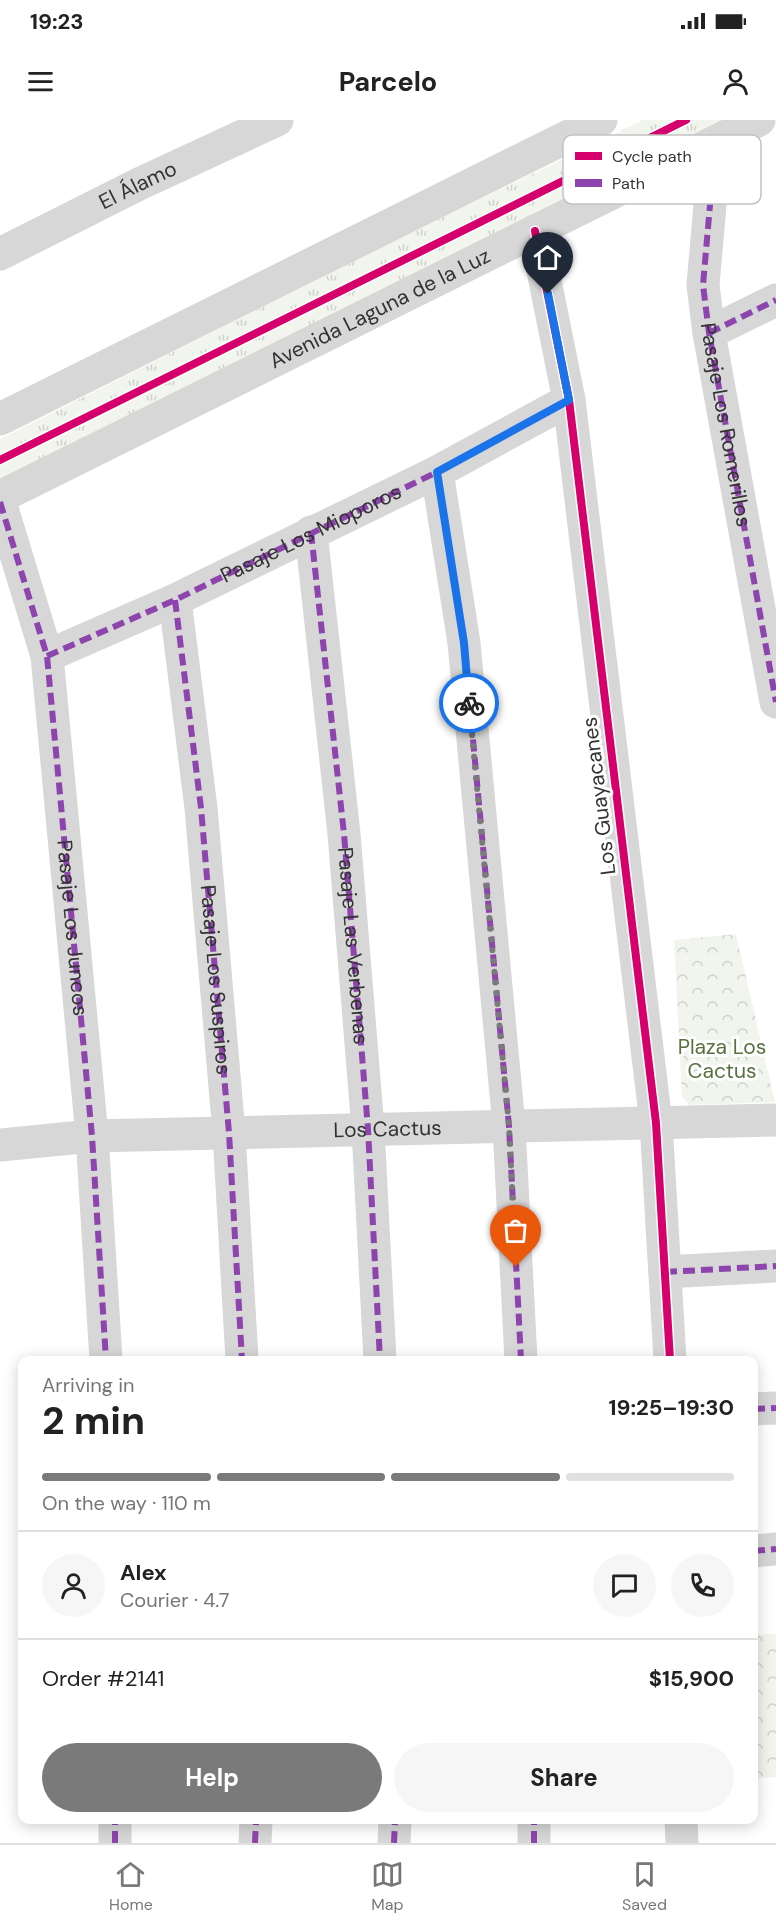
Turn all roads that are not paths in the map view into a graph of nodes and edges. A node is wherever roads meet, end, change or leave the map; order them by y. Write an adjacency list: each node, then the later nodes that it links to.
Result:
1 (277, 120): 10 (street, El Álamo)
2 (601, 120): 4 (street)
3 (759, 120): 5 (street, Avenida Laguna de la Luz)
4 (571, 135)
5 (730, 135)
6 (563, 139): 14 (street)
7 (590, 204): 9 (street, Avenida Laguna de la Luz)
8 (710, 204): 12 (street, Pasaje Los Romerillos)
9 (535, 231): 13 (street, Los Guayacanes); 16 (street, Avenida Laguna de la Luz)
10 (0, 254)
11 (776, 300): 12 (street)
12 (709, 333): 21 (street, Pasaje Los Romerillos)
13 (569, 400): 15 (street, Pasaje Los Mioporos); 23 (street, Los Guayacanes)
14 (0, 419)
15 (437, 472): 18 (street, Pasaje Los Mioporos); 24 (street)
16 (0, 497)
17 (0, 502): 20 (street, Pasaje Los Juncos)
18 (311, 532): 19 (street, Pasaje Los Mioporos); 25 (street, Pasaje Las Verbenas)
19 (175, 600): 20 (street, Pasaje Los Mioporos); 26 (street, Pasaje Los Suspiros)
20 (47, 656): 27 (street, Pasaje Los Juncos)
21 (776, 702)
22 (776, 1120): 23 (street, Los Cactus)
23 (656, 1123): 24 (street, Los Cactus); 30 (street, Los Guayacanes)
24 (509, 1126): 25 (street, Los Cactus); 34 (street)
25 (368, 1129): 26 (street, Los Cactus); 33 (street, Pasaje Las Verbenas)
26 (229, 1133): 27 (street, Los Cactus); 32 (street, Pasaje Los Suspiros)
27 (92, 1136): 28 (street, Los Cactus); 31 (street, Pasaje Los Juncos)
28 (0, 1145)
29 (776, 1266): 30 (street)
30 (666, 1272): 35 (street, Los Guayacanes)
31 (106, 1356)
32 (242, 1356)
33 (380, 1356)
34 (521, 1356)
35 (670, 1356)
36 (776, 1408): 37 (street)
37 (758, 1409)
38 (776, 1550): 39 (street)
39 (758, 1551)
40 (115, 1824): 45 (street)
41 (256, 1824): 46 (street)
42 (395, 1824): 47 (street)
43 (534, 1824): 48 (street)
44 (681, 1824): 49 (street)
45 (115, 1843)
46 (255, 1843)
47 (394, 1843)
48 (534, 1843)
49 (682, 1843)

